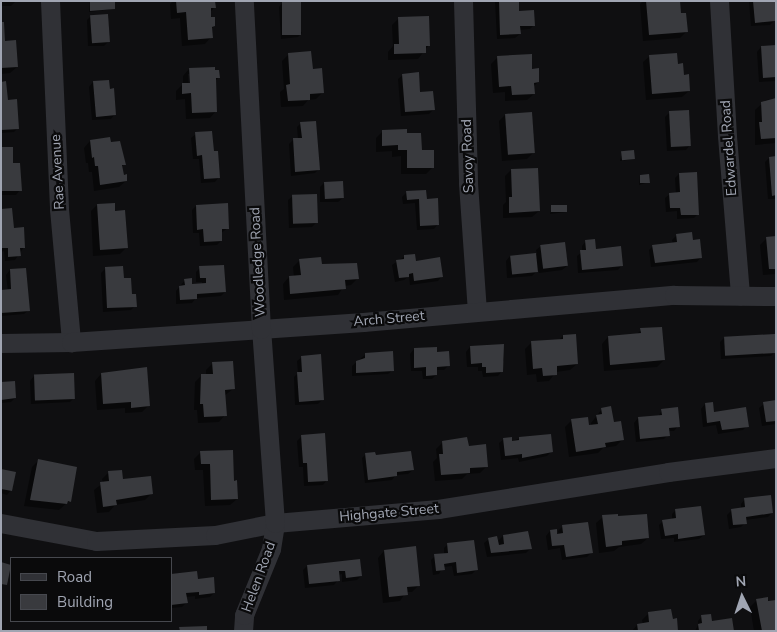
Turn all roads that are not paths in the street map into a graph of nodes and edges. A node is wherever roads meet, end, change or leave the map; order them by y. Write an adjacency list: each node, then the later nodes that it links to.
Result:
1 (50, 1): 9 (street, Rae Avenue)
2 (244, 1): 8 (street, Woodledge Road)
3 (463, 1): 7 (street, Savoy Road)
4 (719, 1): 5 (street, Edwardel Road)
5 (740, 295): 6 (street, Arch Street); 7 (street, Arch Street)
6 (776, 296)
7 (477, 311): 8 (street, Arch Street)
8 (262, 329): 9 (street, Arch Street); 13 (street, Woodledge Road)
9 (71, 342): 10 (street, Arch Street)
10 (1, 343)
11 (776, 458): 13 (street, Highgate Street)
12 (1, 523): 13 (street, Highgate Street)
13 (275, 523): 14 (street, Helen Road)
14 (243, 631)

